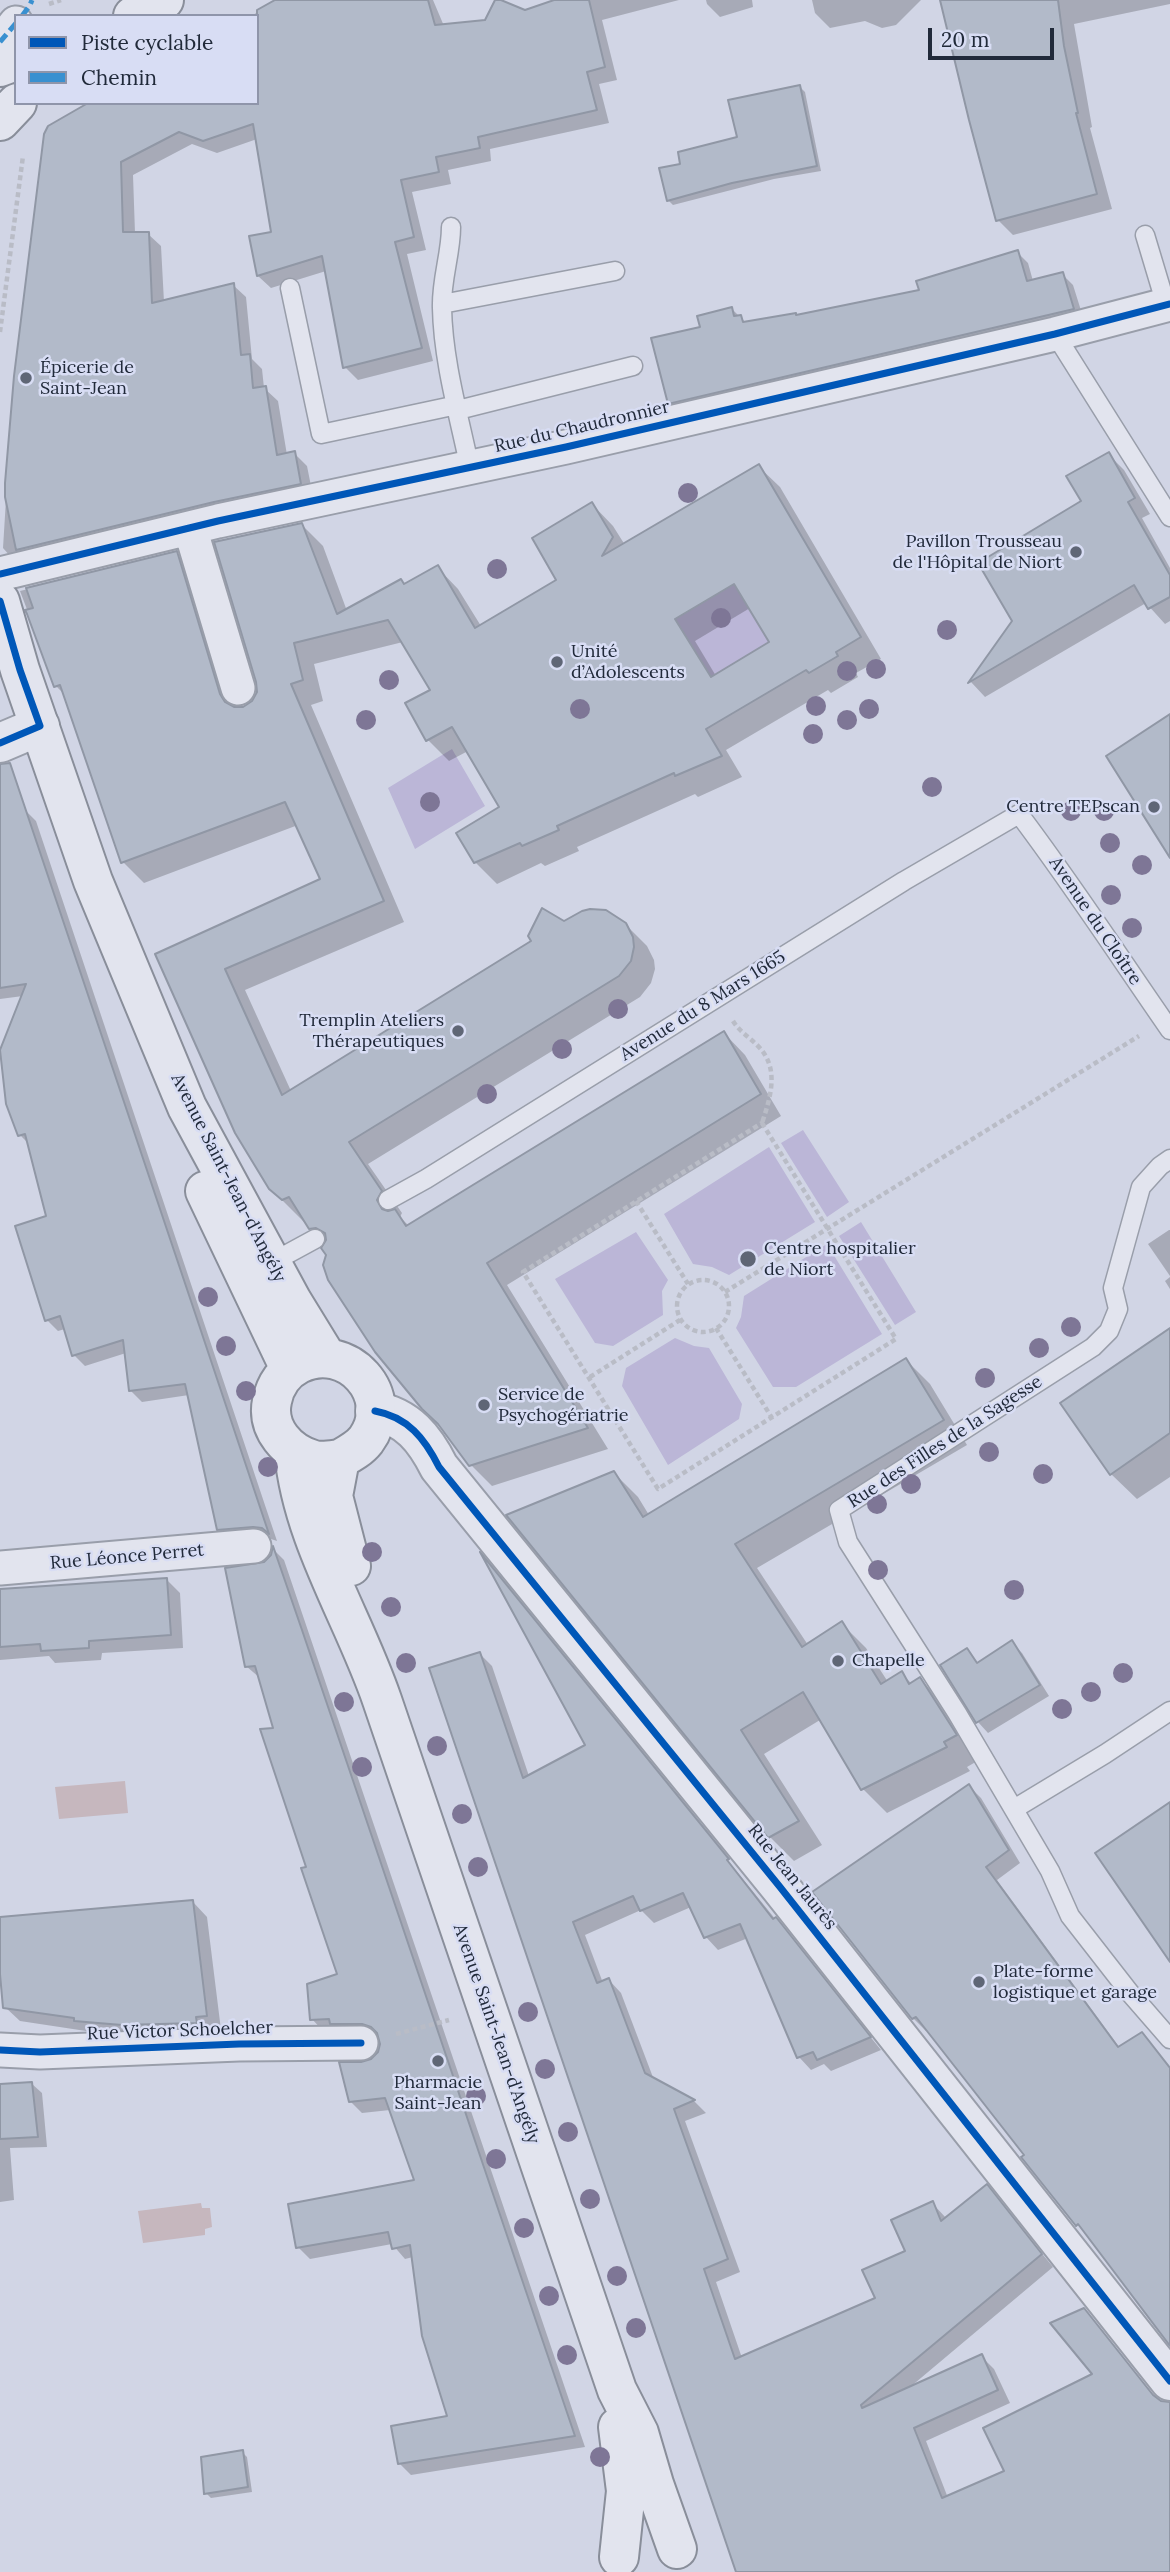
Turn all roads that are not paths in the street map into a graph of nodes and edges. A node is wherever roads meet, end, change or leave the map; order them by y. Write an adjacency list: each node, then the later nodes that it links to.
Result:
1 (14, 25): 2 (street)
2 (0, 42)
3 (15, 105): 4 (main road)
4 (0, 121)
5 (451, 227): 9 (lane)
6 (1145, 235): 10 (lane)
7 (615, 271): 9 (lane)
8 (290, 288): 13 (lane)
9 (442, 304): 13 (lane)
10 (1168, 304): 11 (street, Rue du Chaudronnier)
11 (1055, 334): 14 (street, Rue du Chaudronnier); 15 (lane)
12 (633, 366): 13 (lane)
13 (458, 408): 14 (lane)
14 (470, 469): 16 (street, Rue du Chaudronnier)
15 (1170, 517)
16 (190, 528): 17 (street, Rue du Chaudronnier); 19 (street)
17 (0, 574)
18 (0, 601): 20 (main road, Avenue Saint-Jean-d'Angély)
19 (238, 688)
20 (40, 726): 21 (main road); 27 (main road, Avenue Saint-Jean-d'Angély)
21 (0, 743)
22 (1019, 814): 23 (lane, Avenue du Cloître); 25 (lane, Avenue du 8 Mars 1665)
23 (1167, 1026)
24 (1170, 1159): 36 (lane, Rue des Filles de la Sagesse)
25 (388, 1200)
26 (315, 1239): 27 (lane)
27 (258, 1269): 28 (main road, Avenue Saint-Jean-d'Angély); 29 (main road, Avenue Saint-Jean-d'Angély)
28 (327, 1358): 29 (main road); 30 (main road, Avenue Saint-Jean-d'Angély)
29 (290, 1369): 31 (main road, Avenue Saint-Jean-d'Angély)
30 (360, 1436): 31 (main road); 34 (main road, Avenue Saint-Jean-d'Angély); 40 (main road, Rue Jean Jaurès)
31 (294, 1452): 34 (main road, Avenue Saint-Jean-d'Angély)
32 (254, 1546): 33 (street, Rue Léonce Perret)
33 (0, 1568)
34 (374, 1678): 41 (main road, Avenue Saint-Jean-d'Angély)
35 (1170, 1711): 36 (lane)
36 (1014, 1809): 37 (lane)
37 (1170, 2039)
38 (361, 2043): 39 (street, Rue Victor Schoelcher)
39 (0, 2050)
40 (1170, 2381)
41 (617, 2390): 42 (main road, Avenue Saint-Jean-d'Angély); 43 (main road, Avenue Saint-Jean-d'Angély)
42 (690, 2561): 43 (main road)
43 (612, 2564)

